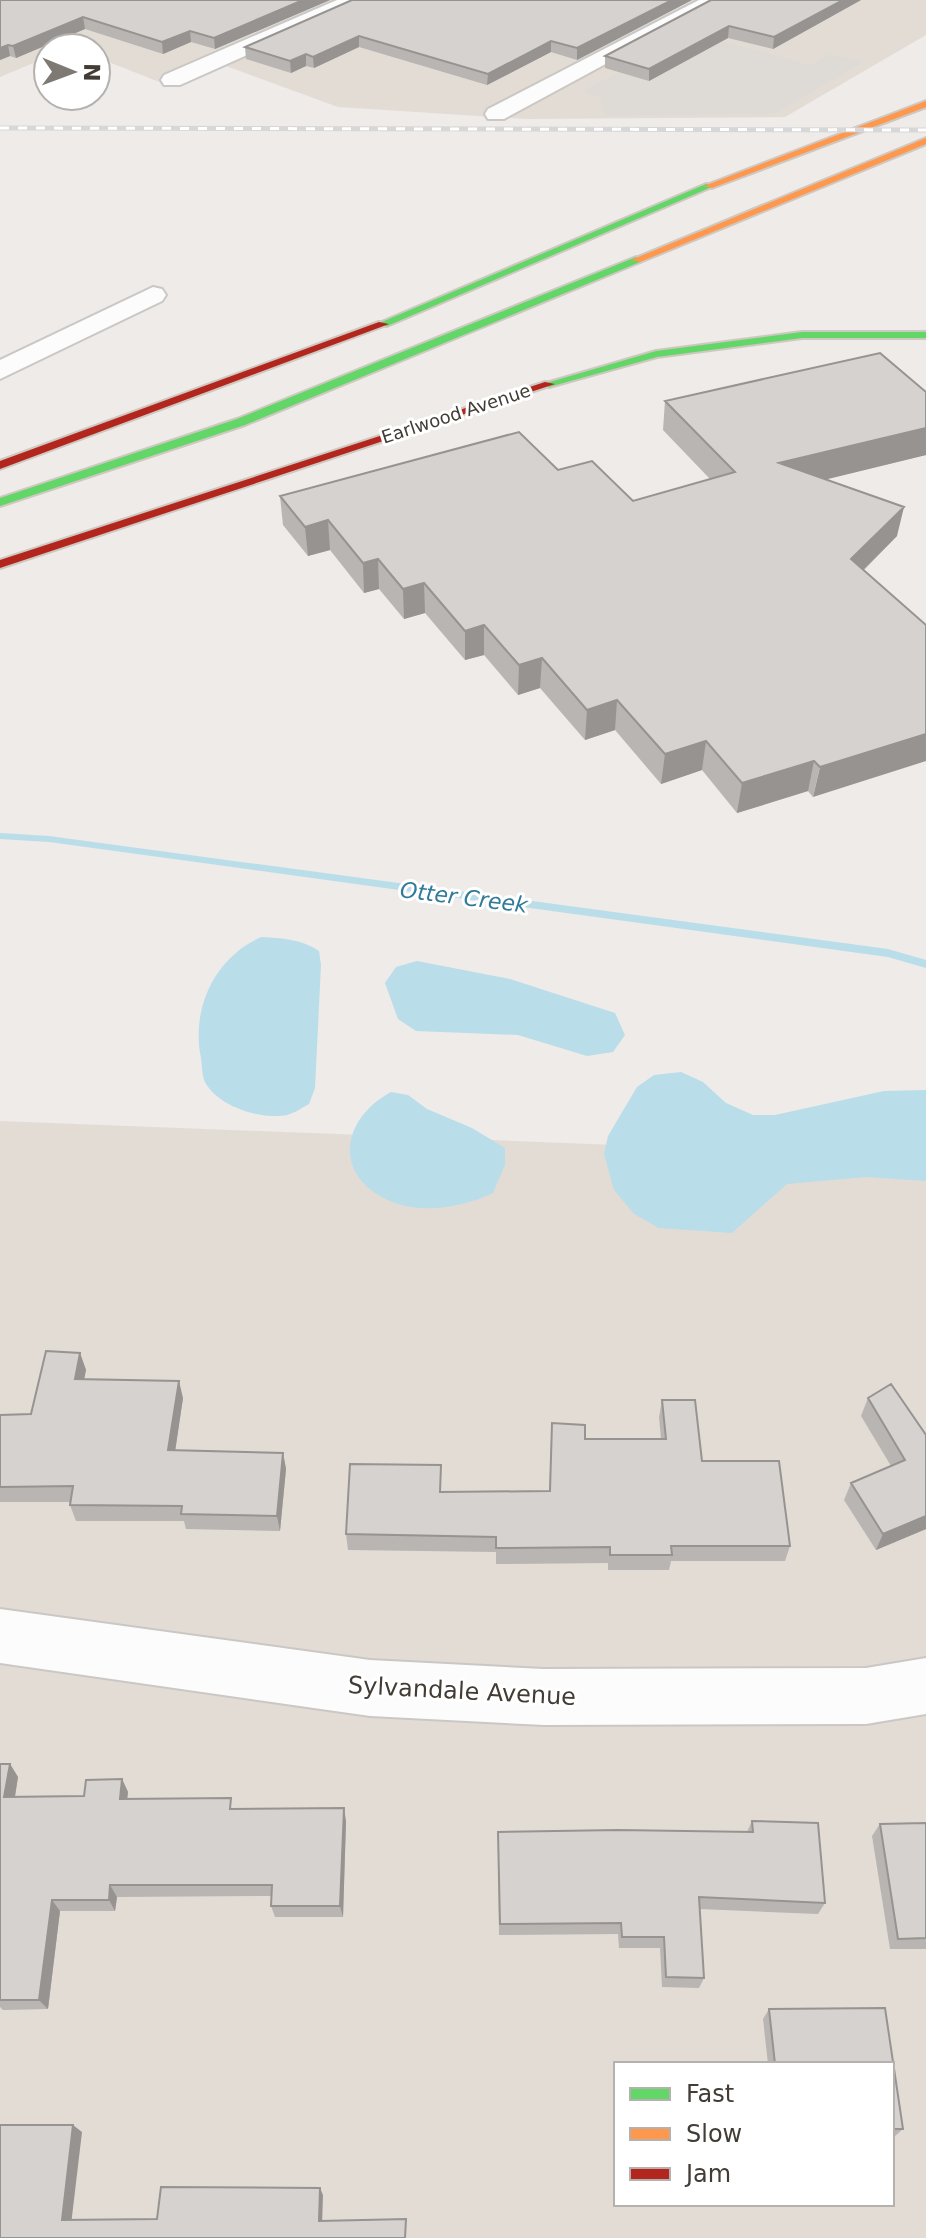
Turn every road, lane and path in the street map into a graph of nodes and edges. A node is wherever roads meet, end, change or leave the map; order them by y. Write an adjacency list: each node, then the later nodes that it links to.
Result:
1 (354, 0): 3 (street)
2 (714, 0): 5 (street)
3 (172, 80)
4 (926, 104): 8 (main road)
5 (496, 114)
6 (926, 141): 13 (main road)
7 (153, 295): 10 (street)
8 (414, 311): 11 (main road); 12 (main road)
9 (926, 335): 14 (main road, Earlwood Avenue)
10 (0, 371)
11 (15, 439)
12 (0, 465)
13 (0, 502)
14 (0, 564)
15 (0, 1636): 16 (street, Sylvandale Avenue)
16 (926, 1686)

